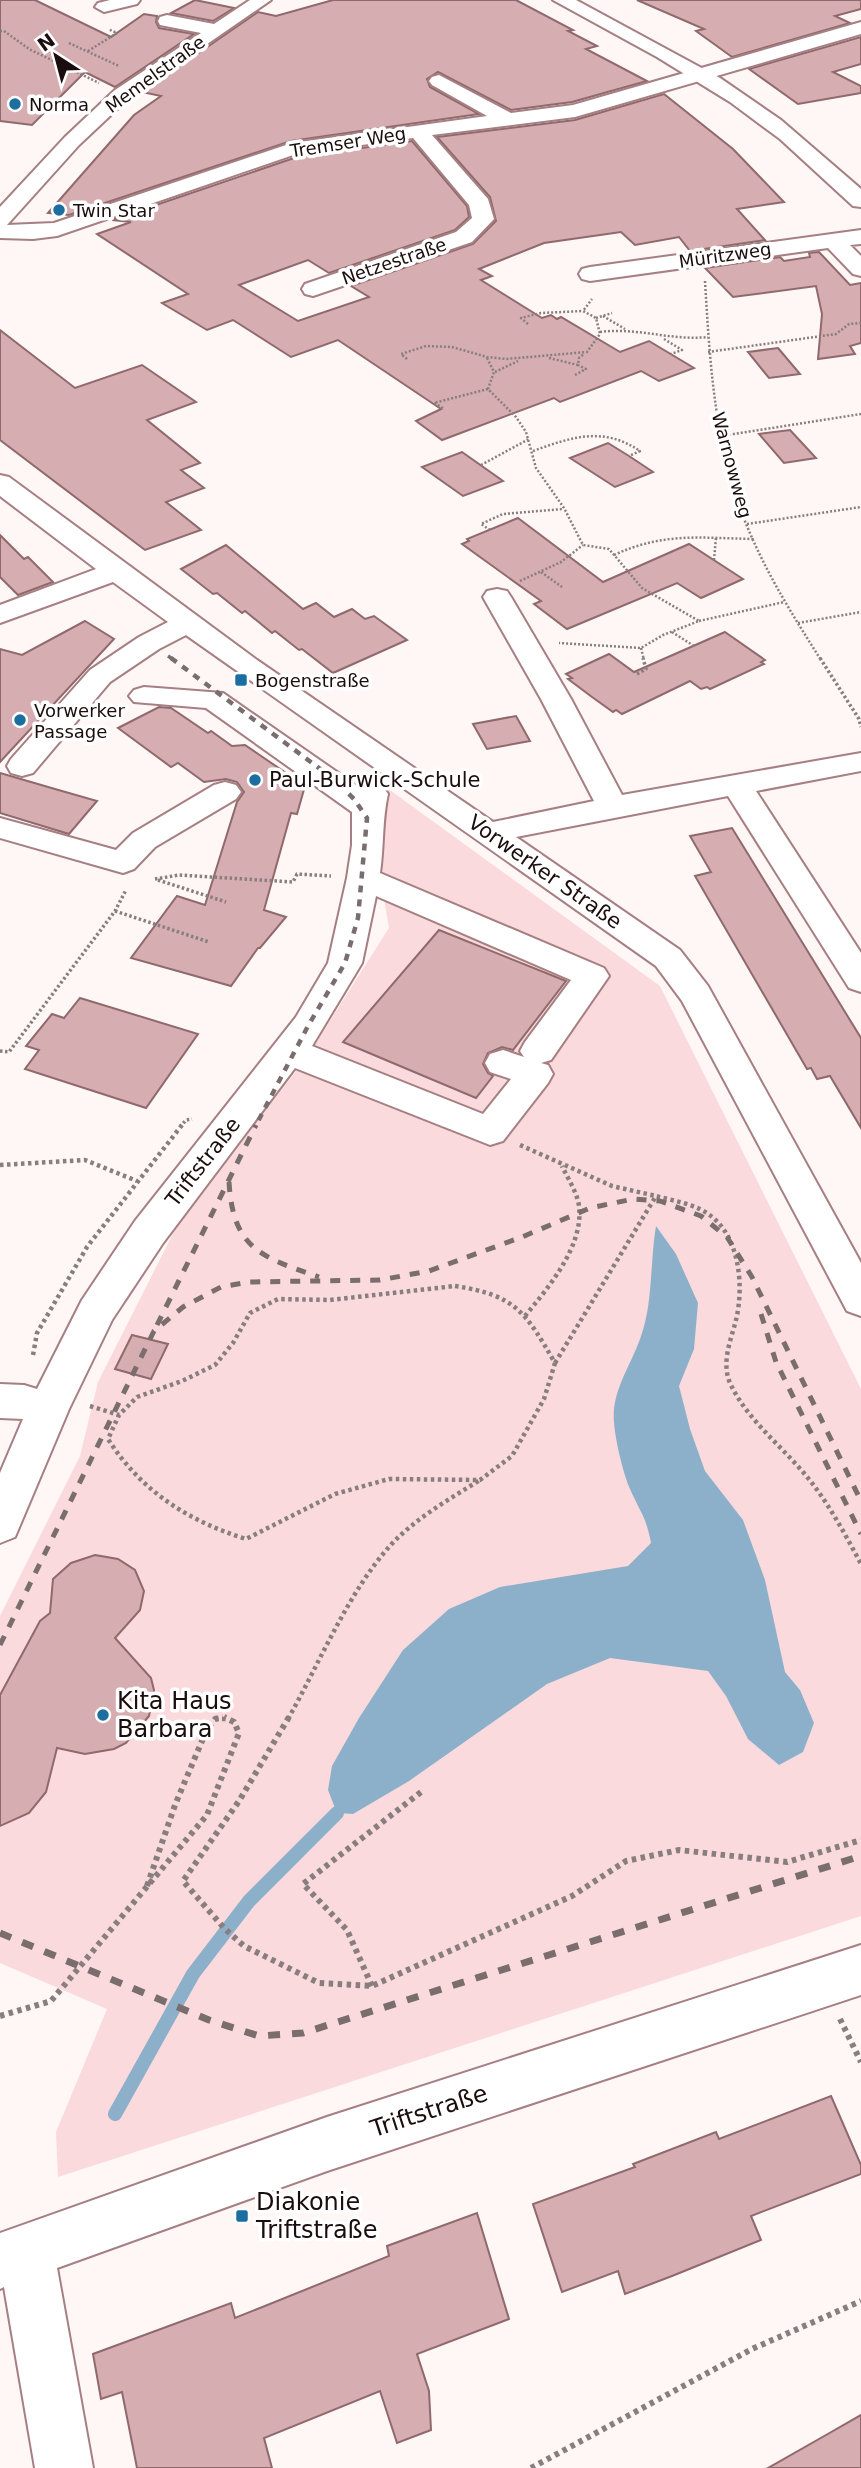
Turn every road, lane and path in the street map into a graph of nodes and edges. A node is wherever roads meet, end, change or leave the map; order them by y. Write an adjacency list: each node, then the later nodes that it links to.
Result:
1 (131, 0): 4 (street)
2 (261, 0): 7 (street, Memelstraße)
3 (562, 0): 10 (street)
4 (104, 6)
5 (167, 21): 7 (street)
6 (861, 27): 10 (street, Tremser Weg)
7 (217, 30): 11 (street, Memelstraße)
8 (0, 32): 13 (path)
9 (69, 43): 11 (path)
10 (702, 74): 14 (street, Tremser Weg); 16 (street)
11 (150, 75): 13 (street, Memelstraße)
12 (439, 81): 14 (street)
13 (122, 94): 17 (street, Memelstraße)
14 (507, 120): 15 (street, Tremser Weg)
15 (418, 131): 18 (street, Tremser Weg); 24 (street, Netzestraße)
16 (861, 201)
17 (0, 220)
18 (0, 231)
19 (861, 237): 20 (street, Müritzweg)
20 (833, 241): 21 (street, Müritzweg); 22 (street)
21 (704, 258): 23 (street, Müritzweg); 33 (path, Warnowweg)
22 (861, 269)
23 (590, 274): 25 (path)
24 (313, 289)
25 (583, 311): 28 (path); 30 (path)
26 (612, 313): 27 (path)
27 (603, 316): 28 (path); 31 (path)
28 (596, 318): 32 (path)
29 (861, 323): 36 (path)
30 (528, 324)
31 (625, 329): 32 (path); 34 (path)
32 (600, 332): 35 (path)
33 (708, 337): 34 (path); 36 (path, Warnowweg)
34 (664, 338): 37 (path)
35 (587, 352): 39 (path); 42 (path)
36 (708, 352): 48 (path, Warnowweg)
37 (671, 354)
38 (487, 357): 40 (path); 41 (path); 43 (path)
39 (541, 357): 41 (path); 42 (path)
40 (407, 359)
41 (522, 359): 43 (path)
42 (578, 365): 44 (path)
43 (494, 372): 45 (path)
44 (575, 375)
45 (488, 389): 46 (path); 49 (path)
46 (443, 408)
47 (861, 414): 48 (path)
48 (721, 436): 56 (path, Warnowweg)
49 (529, 439): 50 (path); 52 (path)
50 (533, 451): 51 (path); 55 (path)
51 (629, 456)
52 (481, 465)
53 (0, 483): 63 (street, Vorwerker Straße)
54 (861, 507): 56 (path)
55 (564, 509): 57 (path); 60 (path)
56 (747, 524): 59 (path, Warnowweg)
57 (490, 530)
58 (716, 537): 59 (path); 61 (path); 62 (path)
59 (754, 539): 67 (path, Warnowweg)
60 (583, 545): 61 (path); 64 (path)
61 (614, 555): 70 (path)
62 (714, 560)
63 (116, 571): 69 (street); 72 (street, Vorwerker Straße)
64 (540, 571): 65 (path); 66 (path)
65 (562, 587)
66 (497, 597): 74 (street)
67 (784, 602): 70 (path); 71 (path, Warnowweg)
68 (861, 612): 71 (path)
69 (0, 615)
70 (699, 621): 73 (path)
71 (798, 623): 79 (path, Warnowweg)
72 (187, 624): 81 (street); 86 (street, Vorwerker Straße)
73 (671, 632): 75 (path); 76 (path)
74 (525, 643): 76 (path); 84 (street)
75 (694, 646)
76 (641, 648): 77 (path)
77 (637, 674)
78 (144, 696): 88 (street, Triftstraße)
79 (861, 727)
80 (861, 762): 82 (street)
81 (22, 766)
82 (736, 784): 84 (street); 93 (street)
83 (225, 792): 87 (street)
84 (613, 807): 86 (street)
85 (0, 828): 87 (street)
86 (489, 833): 103 (street, Vorwerker Straße)
87 (128, 869): 89 (path); 91 (path)
88 (363, 878): 89 (path); 95 (street, Triftstraße); 96 (street)
89 (155, 879): 90 (path)
90 (226, 902)
91 (115, 911): 92 (path); 94 (path)
92 (209, 942)
93 (861, 980)
94 (0, 1051)
95 (289, 1051): 98 (street); 107 (street, Triftstraße)
96 (538, 1051)
97 (503, 1063): 98 (street)
98 (491, 1132): 100 (path)
99 (0, 1165): 101 (path)
100 (562, 1165): 102 (path); 104 (path)
101 (137, 1181)
102 (656, 1196): 105 (path); 111 (path)
103 (861, 1300)
104 (525, 1317): 105 (path); 108 (path)
105 (555, 1363): 109 (path)
106 (0, 1401): 107 (street)
107 (52, 1403): 108 (path); 110 (street, Triftstraße)
108 (118, 1415): 109 (path)
109 (480, 1480): 116 (path)
110 (0, 1524)
111 (861, 1564)
112 (421, 1792): 116 (path)
113 (861, 1840): 116 (path)
114 (147, 1886): 114 (path); 117 (path)
115 (861, 1970): 118 (street, Triftstraße)
116 (372, 1986)
117 (0, 2016)
118 (13, 2256): 120 (street)
119 (861, 2301): 121 (path)
120 (64, 2468)
121 (531, 2468)

